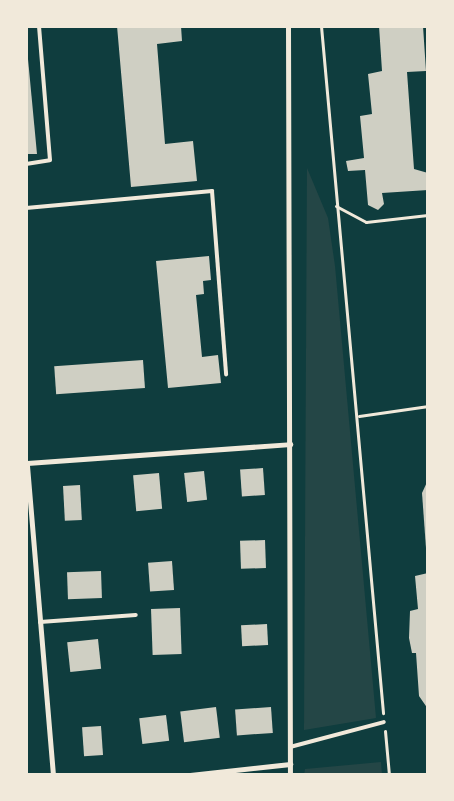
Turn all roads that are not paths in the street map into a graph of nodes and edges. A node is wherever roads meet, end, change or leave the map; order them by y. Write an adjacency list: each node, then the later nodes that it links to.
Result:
1 (39, 26): 3 (lane)
2 (288, 26): 6 (street)
3 (26, 164)
4 (26, 208): 5 (lane)
5 (226, 374)
6 (290, 444): 7 (street); 12 (street)
7 (27, 463): 8 (street)
8 (27, 475): 10 (street)
9 (136, 615): 10 (lane)
10 (40, 622): 14 (street)
11 (384, 722): 12 (lane)
12 (290, 747): 13 (street)
13 (290, 764): 15 (street); 16 (street)
14 (53, 775)
15 (190, 775)
16 (290, 775)

